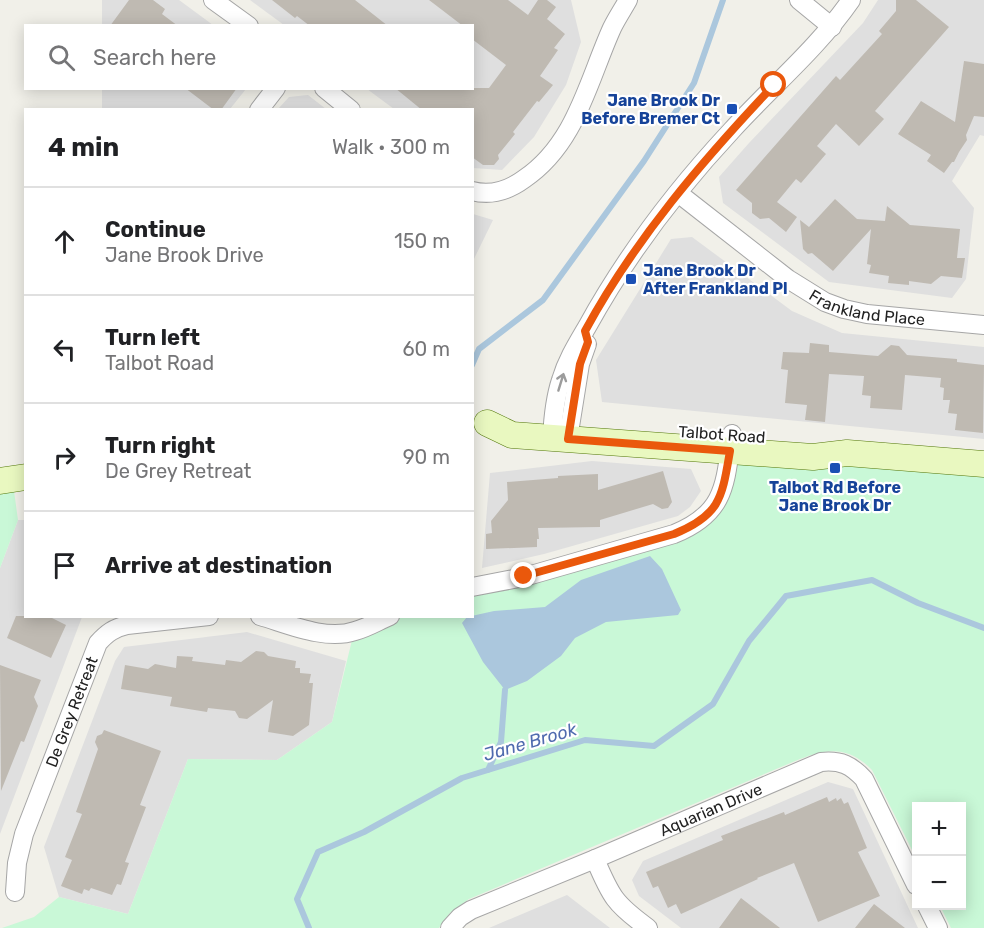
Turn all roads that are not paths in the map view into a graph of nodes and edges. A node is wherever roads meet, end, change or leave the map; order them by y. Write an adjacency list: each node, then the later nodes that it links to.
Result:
1 (213, 0): 5 (street)
2 (799, 0): 6 (street)
3 (851, 0): 6 (street)
4 (628, 1): 11 (street)
5 (246, 24)
6 (832, 27): 12 (street)
7 (274, 90): 9 (street)
8 (326, 90): 10 (street)
9 (261, 108)
10 (349, 108)
11 (474, 191)
12 (678, 193): 13 (street, Frankland Place); 15 (street)
13 (983, 319)
14 (480, 423): 15 (main road, Talbot Road)
15 (561, 431): 16 (main road, Talbot Road)
16 (731, 442): 17 (main road, Talbot Road); 20 (street)
17 (984, 464)
18 (24, 477): 19 (main road)
19 (0, 481)
20 (474, 588)
21 (191, 618): 26 (street, De Grey Retreat)
22 (268, 618): 23 (street)
23 (386, 618)
24 (595, 859): 25 (street, Aquarian Drive); 28 (street, Aquarian Drive); 29 (street)
25 (912, 877)
26 (15, 892)
27 (929, 910): 30 (street)
28 (450, 928)
29 (648, 928)
30 (938, 928)

